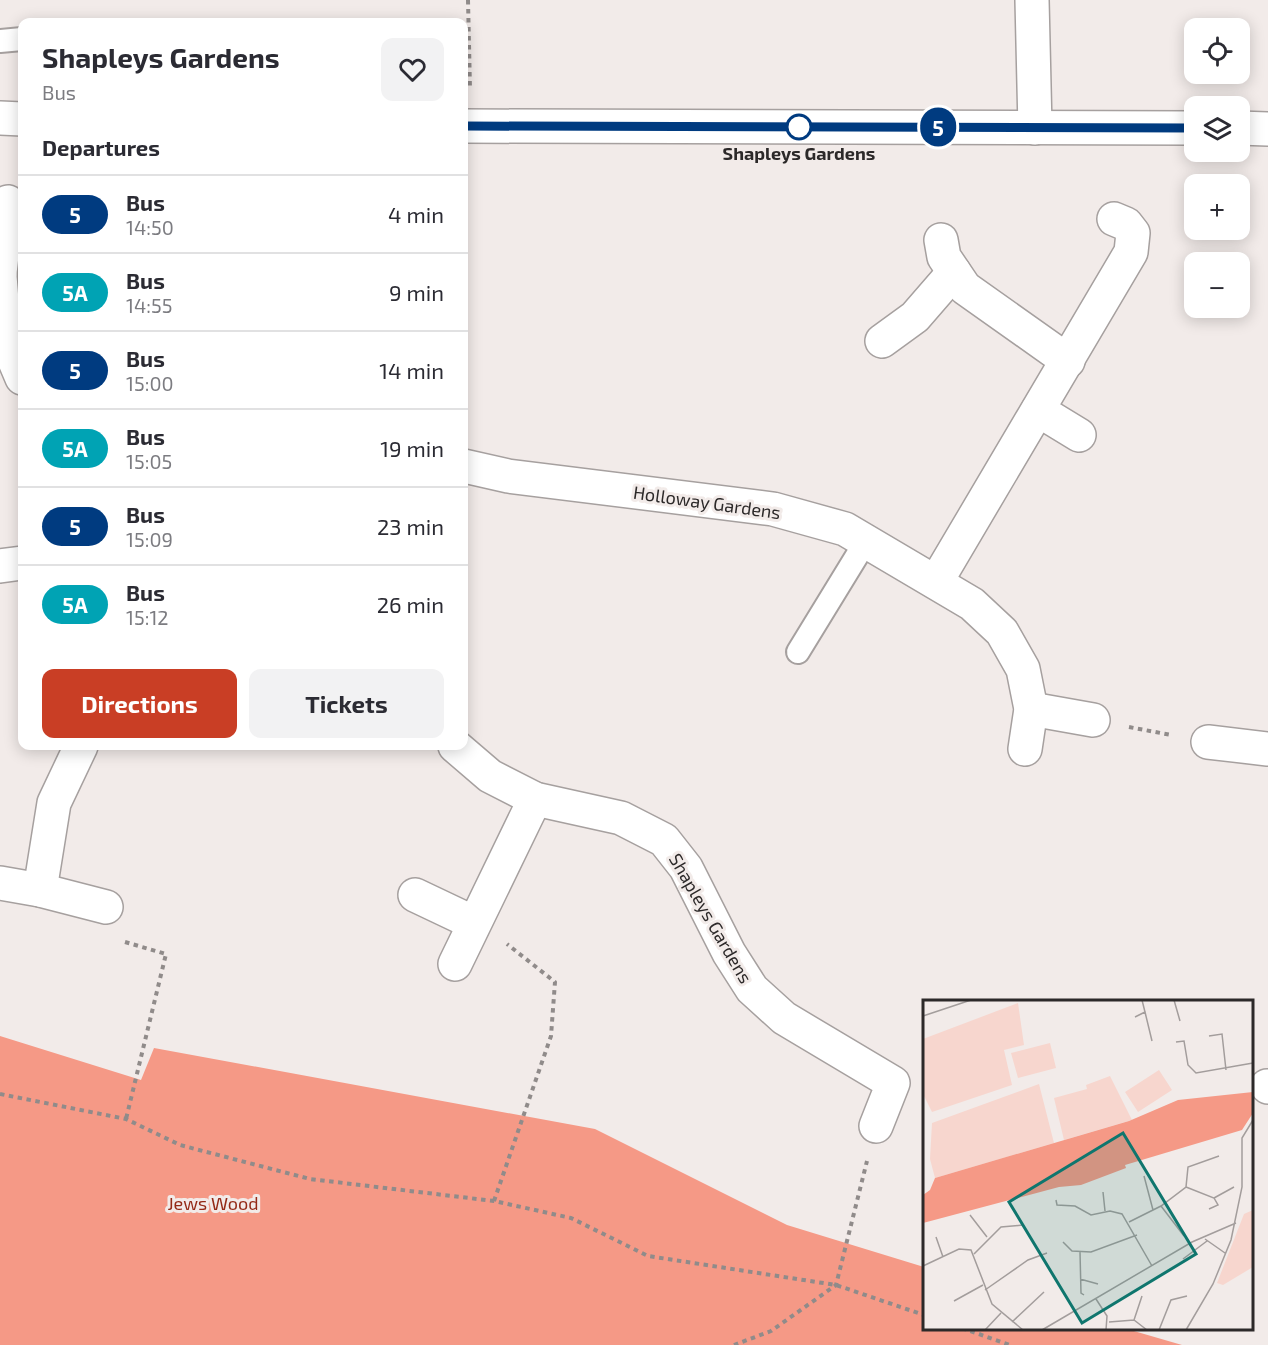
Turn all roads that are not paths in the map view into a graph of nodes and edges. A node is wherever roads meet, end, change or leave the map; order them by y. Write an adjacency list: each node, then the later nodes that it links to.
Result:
1 (1032, 0): 7 (street)
2 (18, 39): 3 (lane)
3 (0, 41)
4 (0, 118): 5 (street)
5 (18, 119)
6 (468, 126): 7 (street)
7 (1035, 128): 8 (street)
8 (1184, 128)
9 (1250, 128): 10 (street)
10 (1268, 129)
11 (8, 202): 15 (street)
12 (1114, 219): 17 (street)
13 (941, 240): 14 (street)
14 (954, 272): 16 (street); 17 (street)
15 (0, 274): 18 (street)
16 (882, 340)
17 (1068, 361): 19 (street)
18 (18, 369)
19 (1038, 410): 20 (street); 25 (street)
20 (1079, 435)
21 (468, 467): 22 (street, Holloway Gardens)
22 (866, 541): 25 (street, Holloway Gardens); 26 (lane)
23 (18, 564): 24 (street)
24 (0, 566)
25 (936, 582): 27 (street, Holloway Gardens)
26 (798, 652)
27 (1030, 709): 28 (street); 30 (street, Holloway Gardens)
28 (1094, 720)
29 (1208, 742): 31 (street)
30 (1024, 749)
31 (1268, 749)
32 (79, 750): 36 (street)
33 (460, 750): 34 (street, Shapleys Gardens)
34 (535, 799): 39 (street); 41 (street, Shapleys Gardens)
35 (0, 883): 36 (street)
36 (40, 890): 38 (street)
37 (415, 895): 39 (street)
38 (106, 907)
39 (474, 923): 40 (street)
40 (455, 964)
41 (876, 1126)

